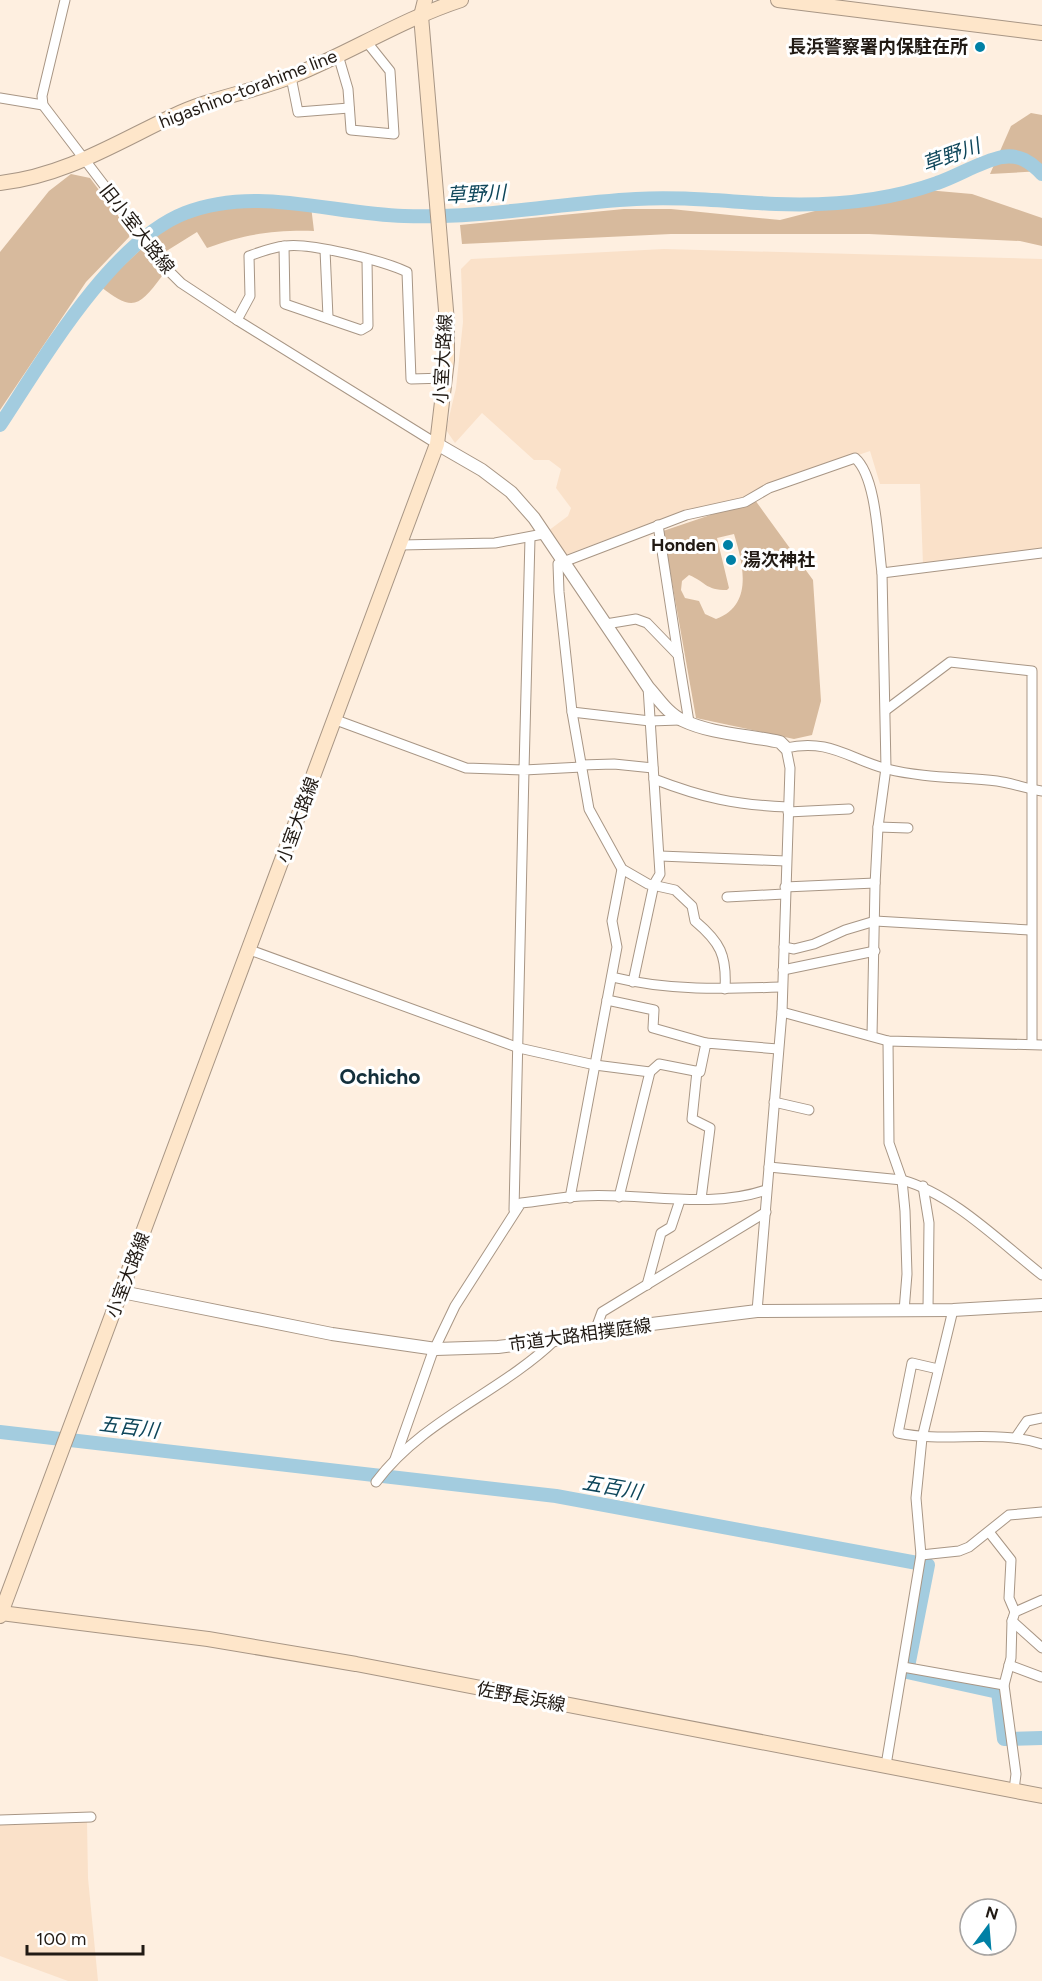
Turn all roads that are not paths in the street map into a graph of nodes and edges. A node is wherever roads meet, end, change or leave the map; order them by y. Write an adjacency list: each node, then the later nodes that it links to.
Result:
1 (65, 0): 12 (street)
2 (424, 0): 6 (main road, 小室大路線)
3 (461, 0): 6 (main road, higashino-torahime line)
4 (778, 0): 5 (main road)
5 (866, 5): 7 (main road)
6 (421, 16): 8 (main road, higashino-torahime line); 21 (main road, 小室大路線)
7 (1042, 33)
8 (366, 41): 9 (main road, higashino-torahime line); 13 (street)
9 (339, 55): 10 (main road, higashino-torahime line); 13 (street)
10 (291, 77): 13 (street); 14 (main road, higashino-torahime line)
11 (0, 98): 12 (street)
12 (43, 105): 14 (street, 旧小室大路線)
13 (349, 108)
14 (86, 164): 15 (main road, higashino-torahime line); 20 (street, 旧小室大路線)
15 (0, 183)
16 (284, 246): 17 (street); 19 (street); 20 (street)
17 (325, 250): 18 (street); 19 (street)
18 (367, 260): 19 (street); 21 (street)
19 (328, 317)
20 (237, 320): 22 (street, 旧小室大路線)
21 (446, 378): 22 (main road, 小室大路線)
22 (437, 444): 24 (street); 26 (main road, 小室大路線)
23 (658, 525): 28 (street); 29 (street); 31 (street)
24 (543, 534): 25 (street); 28 (street)
25 (530, 538): 26 (street); 42 (street)
26 (401, 545): 35 (main road, 小室大路線)
27 (1042, 553): 29 (street)
28 (562, 560): 30 (street); 34 (street)
29 (882, 573): 33 (street)
30 (606, 624): 31 (street); 32 (street)
31 (678, 656): 37 (street)
32 (648, 687): 36 (street); 37 (street)
33 (886, 710): 41 (street); 44 (street)
34 (572, 712): 36 (street); 39 (street)
35 (336, 720): 42 (street); 59 (main road, 小室大路線)
36 (650, 721): 37 (street); 40 (street)
37 (685, 721): 38 (street)
38 (786, 748): 41 (street); 46 (street)
39 (581, 766): 40 (street); 42 (street); 51 (street)
40 (653, 768): 43 (street)
41 (886, 768): 44 (street); 47 (street)
42 (524, 770): 72 (street)
43 (654, 779): 46 (street); 49 (street)
44 (1037, 790): 57 (street)
45 (849, 808): 46 (street)
46 (788, 810): 50 (street)
47 (878, 827): 48 (street); 52 (street)
48 (908, 828)
49 (660, 856): 50 (street); 53 (street)
50 (786, 861): 54 (street)
51 (622, 869): 53 (street); 62 (street)
52 (875, 883): 54 (street); 56 (street)
53 (654, 884): 63 (street); 65 (street)
54 (785, 891): 55 (street); 58 (street)
55 (727, 897)
56 (875, 921): 57 (street); 58 (street); 60 (street)
57 (1030, 930): 71 (street)
58 (784, 947): 61 (street)
59 (250, 950): 72 (street); 91 (main road, 小室大路線)
60 (875, 951): 61 (street); 68 (street)
61 (783, 970): 64 (street)
62 (612, 977): 63 (street); 66 (street)
63 (633, 982): 65 (street)
64 (782, 987): 65 (street); 67 (street)
65 (725, 989)
66 (607, 1000): 70 (street); 74 (street)
67 (782, 1012): 68 (street); 73 (street)
68 (872, 1036): 69 (street)
69 (888, 1041): 71 (street); 80 (street)
70 (706, 1043): 73 (street); 75 (street)
71 (1037, 1045)
72 (519, 1048): 74 (street); 87 (street)
73 (778, 1049): 77 (street)
74 (595, 1065): 76 (street); 84 (street)
75 (697, 1071): 76 (street); 85 (street)
76 (650, 1072): 83 (street)
77 (774, 1102): 78 (street); 79 (street)
78 (809, 1110)
79 (769, 1167): 80 (street); 82 (street)
80 (902, 1180): 81 (street); 96 (street)
81 (922, 1186): 89 (street); 93 (street)
82 (766, 1190): 85 (street); 88 (street)
83 (619, 1197): 84 (street); 86 (street)
84 (570, 1198): 87 (street)
85 (701, 1198): 86 (street)
86 (680, 1200): 90 (street)
87 (514, 1210): 99 (street)
88 (766, 1212): 90 (street); 95 (street)
89 (1042, 1275)
90 (647, 1285): 97 (street)
91 (122, 1292): 99 (street, 市道大路相撲庭線); 111 (main road, 小室大路線)
92 (1042, 1305): 94 (street, 市道大路相撲庭線)
93 (928, 1310): 94 (street, 市道大路相撲庭線); 96 (street, 市道大路相撲庭線)
94 (953, 1310): 100 (street)
95 (757, 1311): 96 (street, 市道大路相撲庭線); 97 (street, 市道大路相撲庭線)
96 (904, 1311)
97 (595, 1331): 98 (street, 市道大路相撲庭線)
98 (555, 1340): 99 (street, 市道大路相撲庭線); 105 (street)
99 (436, 1349): 105 (street)
100 (938, 1369): 103 (street); 103 (street)
101 (1042, 1418): 102 (street)
102 (1016, 1437): 103 (street); 104 (street)
103 (922, 1438): 109 (street)
104 (1042, 1444)
105 (395, 1459): 106 (street)
106 (376, 1482)
107 (1042, 1512): 108 (street)
108 (989, 1532): 109 (street); 112 (street)
109 (921, 1556): 115 (street)
110 (1042, 1600): 112 (street)
111 (1, 1615): 118 (main road, 佐野長浜線)
112 (1014, 1616): 113 (street); 114 (street)
113 (1042, 1648)
114 (1009, 1665): 116 (street); 117 (street)
115 (903, 1666): 117 (street); 118 (street)
116 (1041, 1677)
117 (1004, 1685): 119 (street)
118 (886, 1765): 119 (main road, 佐野長浜線)
119 (1014, 1790): 120 (main road, 佐野長浜線)
120 (1042, 1796)
121 (91, 1817): 122 (street)
122 (0, 1820)

